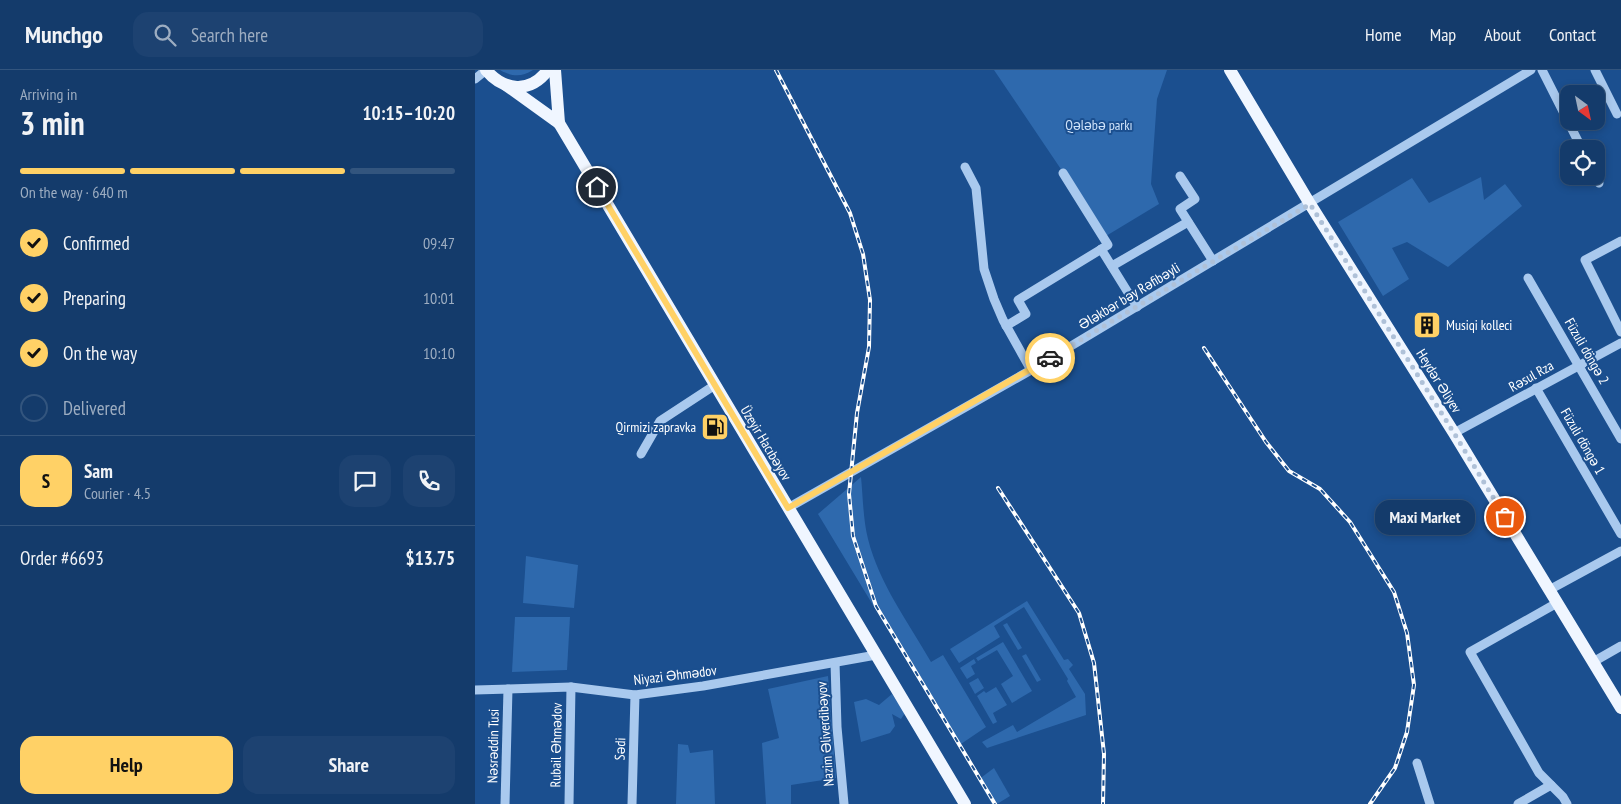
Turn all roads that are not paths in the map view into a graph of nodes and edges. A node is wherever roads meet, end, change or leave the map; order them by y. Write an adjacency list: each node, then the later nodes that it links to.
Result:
1 (486, 70): 8 (street); 9 (main road)
2 (548, 70): 9 (main road)
3 (555, 70): 11 (main road)
4 (1230, 70): 16 (main road, Heydər Əliyev)
5 (1542, 70): 12 (street)
6 (1595, 70): 10 (street)
7 (1527, 71): 16 (street, Ələkbər bəy Rəfibəyli)
8 (475, 79)
9 (506, 86): 11 (main road)
10 (1617, 114)
11 (559, 123): 29 (main road, Üzeyir Hacıbəyov)
12 (1577, 140)
13 (965, 167): 24 (street)
14 (1063, 173): 19 (street)
15 (1180, 176): 17 (street)
16 (1310, 204): 20 (street, Ələkbər bəy Rəfibəyli); 31 (main road, Heydər Əliyev)
17 (1188, 222): 20 (street); 21 (street)
18 (1621, 241): 25 (street)
19 (1101, 249): 21 (street); 24 (street)
20 (1213, 261): 23 (street, Ələkbər bəy Rəfibəyli)
21 (1112, 266): 23 (street)
22 (1528, 278): 27 (street, Füzuli döngə 2)
23 (1137, 307): 28 (street, Ələkbər bəy Rəfibəyli)
24 (1006, 326): 28 (street)
25 (1621, 332)
26 (1621, 343): 27 (street, Rəsul Rza)
27 (1579, 365): 30 (street, Rəsul Rza); 32 (street, Füzuli döngə 2)
28 (1031, 370): 34 (street, Ələkbər bəy Rəfibəyli)
29 (715, 386): 33 (street); 34 (main road, Üzeyir Hacıbəyov)
30 (1536, 388): 31 (street, Rəsul Rza); 35 (street, Füzuli döngə 1)
31 (1454, 433): 37 (main road, Heydər Əliyev)
32 (1621, 438)
33 (641, 454)
34 (788, 508): 40 (main road, Üzeyir Hacıbəyov)
35 (1621, 534)
36 (1621, 551): 37 (street)
37 (1549, 590): 38 (main road, Heydər Əliyev)
38 (1557, 603): 41 (main road, Heydər Əliyev); 49 (street)
39 (1621, 646): 41 (street)
40 (876, 655): 42 (street, Niyazi Əhmədov); 54 (main road, Üzeyir Hacıbəyov)
41 (1593, 662): 47 (main road, Heydər Əliyev)
42 (835, 663): 46 (street, Niyazi Əhmədov); 53 (street, Nazim Əliverdibəyov)
43 (571, 687): 44 (street, Niyazi Əhmədov); 46 (street, Niyazi Əhmədov); 51 (street, Rubail Əhmədov)
44 (508, 689): 45 (street, Niyazi Əhmədov); 50 (street, Nəsrəddin Tusi)
45 (475, 690)
46 (635, 695): 52 (street, Sədi)
47 (1621, 708)
48 (1417, 763): 55 (street)
49 (1551, 785): 56 (street); 57 (street)
50 (505, 804)
51 (569, 804)
52 (632, 804)
53 (844, 804)
54 (965, 804)
55 (1430, 804)
56 (1519, 804)
57 (1567, 804)

